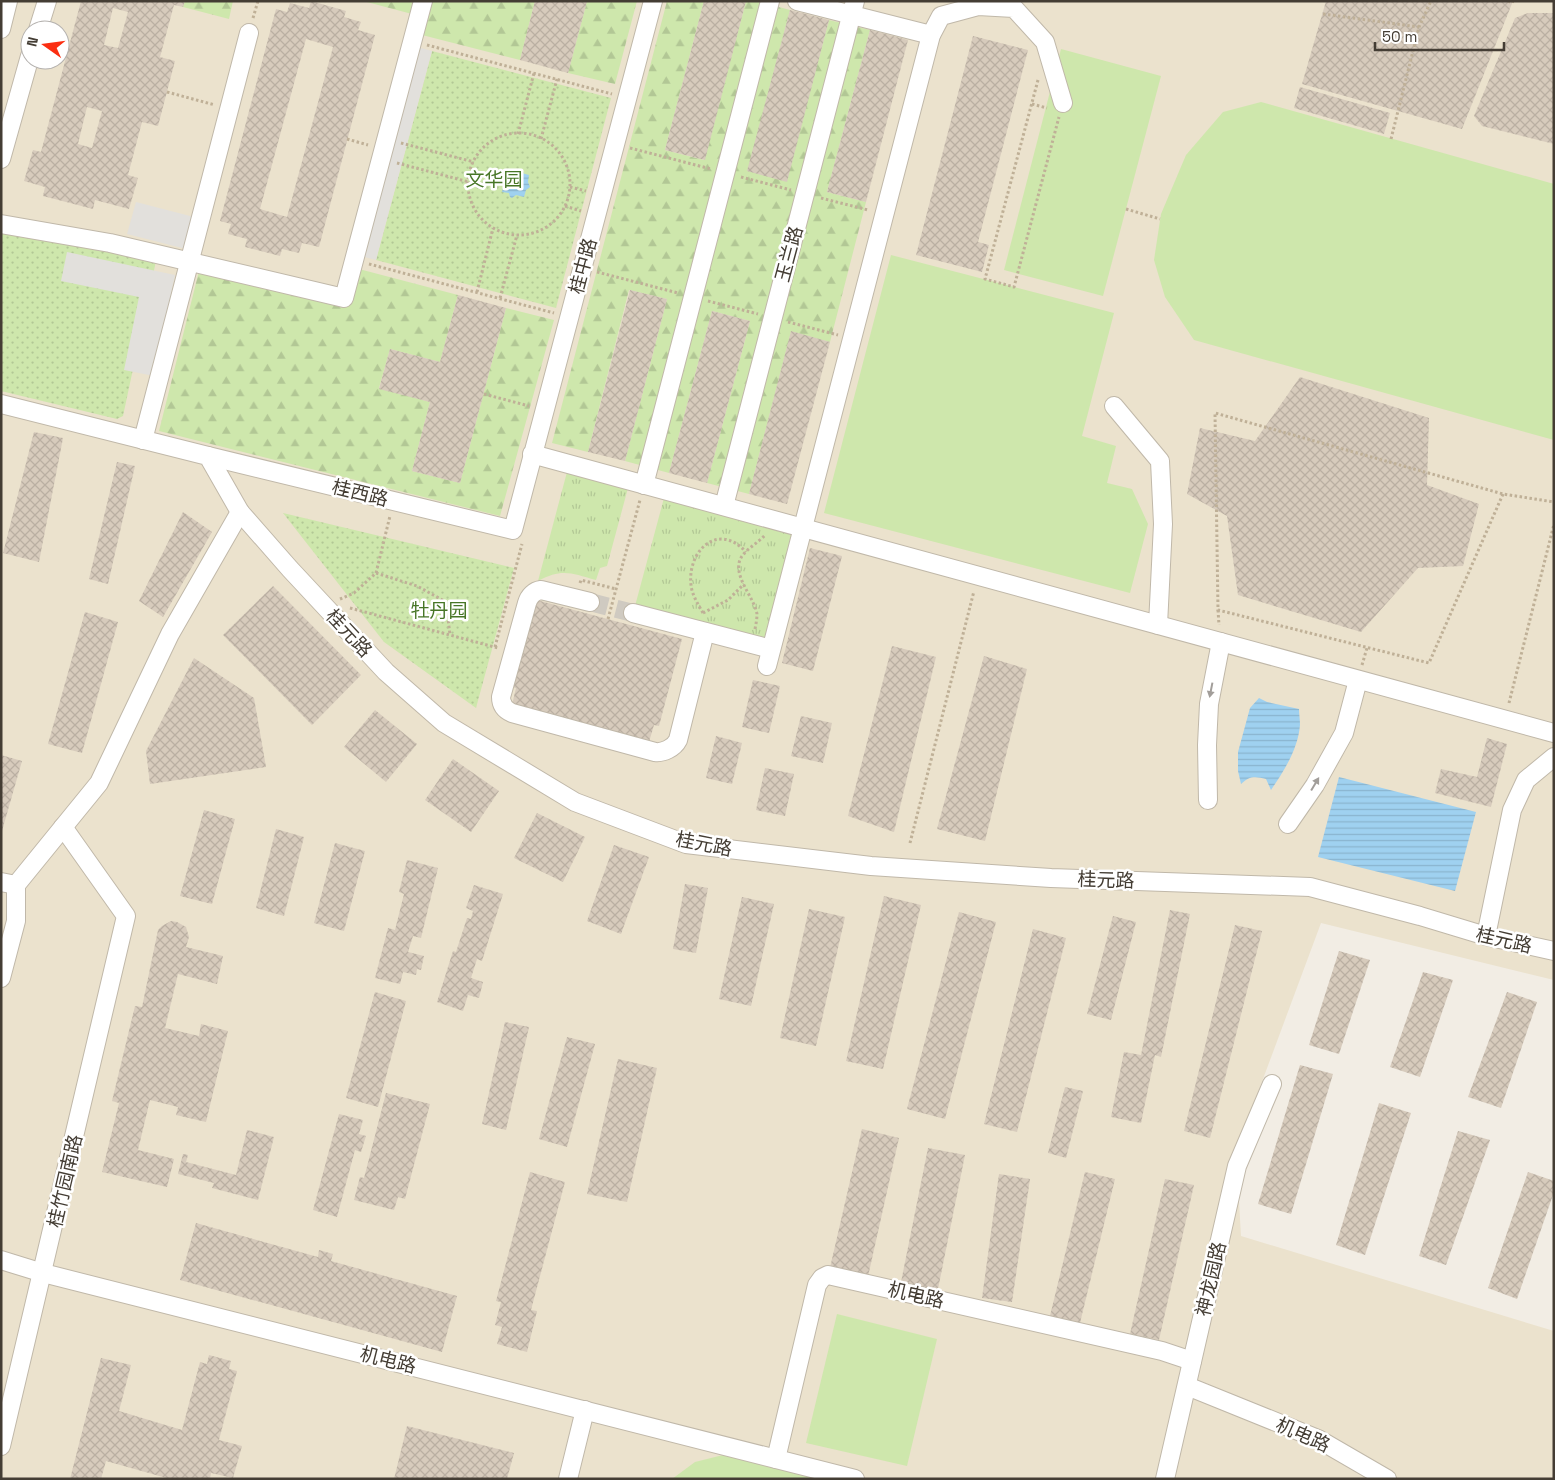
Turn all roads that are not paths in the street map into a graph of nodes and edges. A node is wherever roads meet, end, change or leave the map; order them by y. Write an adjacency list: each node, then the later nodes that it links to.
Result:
1 (8, 1): 9 (street)
2 (47, 1): 8 (street)
3 (422, 1): 16 (street)
4 (653, 1): 20 (street, 桂中路)
5 (770, 1): 22 (street)
6 (797, 1): 7 (street)
7 (853, 8): 11 (street); 23 (street, 玉兰路)
8 (41, 20)
9 (1, 29)
10 (250, 33): 16 (street)
11 (931, 35): 13 (street); 25 (street)
12 (26, 70): 14 (street)
13 (1062, 107)
14 (1, 159)
15 (1, 224): 16 (street)
16 (189, 260): 19 (street)
17 (1, 404): 19 (street)
18 (1114, 406): 29 (street)
19 (143, 440): 21 (street)
20 (532, 454): 22 (street); 26 (street, 桂中路)
21 (208, 456): 24 (street, 桂元路); 26 (street, 桂西路)
22 (644, 484): 23 (street)
23 (724, 506): 25 (street)
24 (240, 512): 37 (street); 39 (street, 桂元路)
25 (803, 528): 29 (street); 30 (street)
26 (512, 530)
27 (590, 602): 30 (street)
28 (633, 613): 30 (street)
29 (1158, 625): 31 (street)
30 (698, 630)
31 (1221, 642): 32 (street); 35 (street, one-way to 35)
32 (1358, 680): 33 (street); 36 (street, one-way to 32)
33 (1554, 733)
34 (1554, 757): 39 (street)
35 (1208, 800)
36 (1288, 824)
37 (62, 827): 38 (street); 44 (street, 桂竹园南路)
38 (9, 883): 41 (street)
39 (1486, 936): 40 (street, 桂元路)
40 (1554, 951)
41 (1, 978)
42 (1272, 1084): 45 (street, 神龙园路)
43 (1, 1260): 44 (street, 机电路)
44 (44, 1273): 47 (street, 机电路); 48 (street, 桂竹园南路)
45 (1192, 1361): 46 (street, 神龙园路); 49 (street, 机电路)
46 (1187, 1386): 52 (street, 神龙园路); 53 (street, 机电路)
47 (585, 1410): 49 (street, 机电路); 50 (street)
48 (1, 1446)
49 (776, 1458): 51 (street, 机电路)
50 (568, 1479)
51 (856, 1479)
52 (1165, 1479)
53 (1388, 1479)

